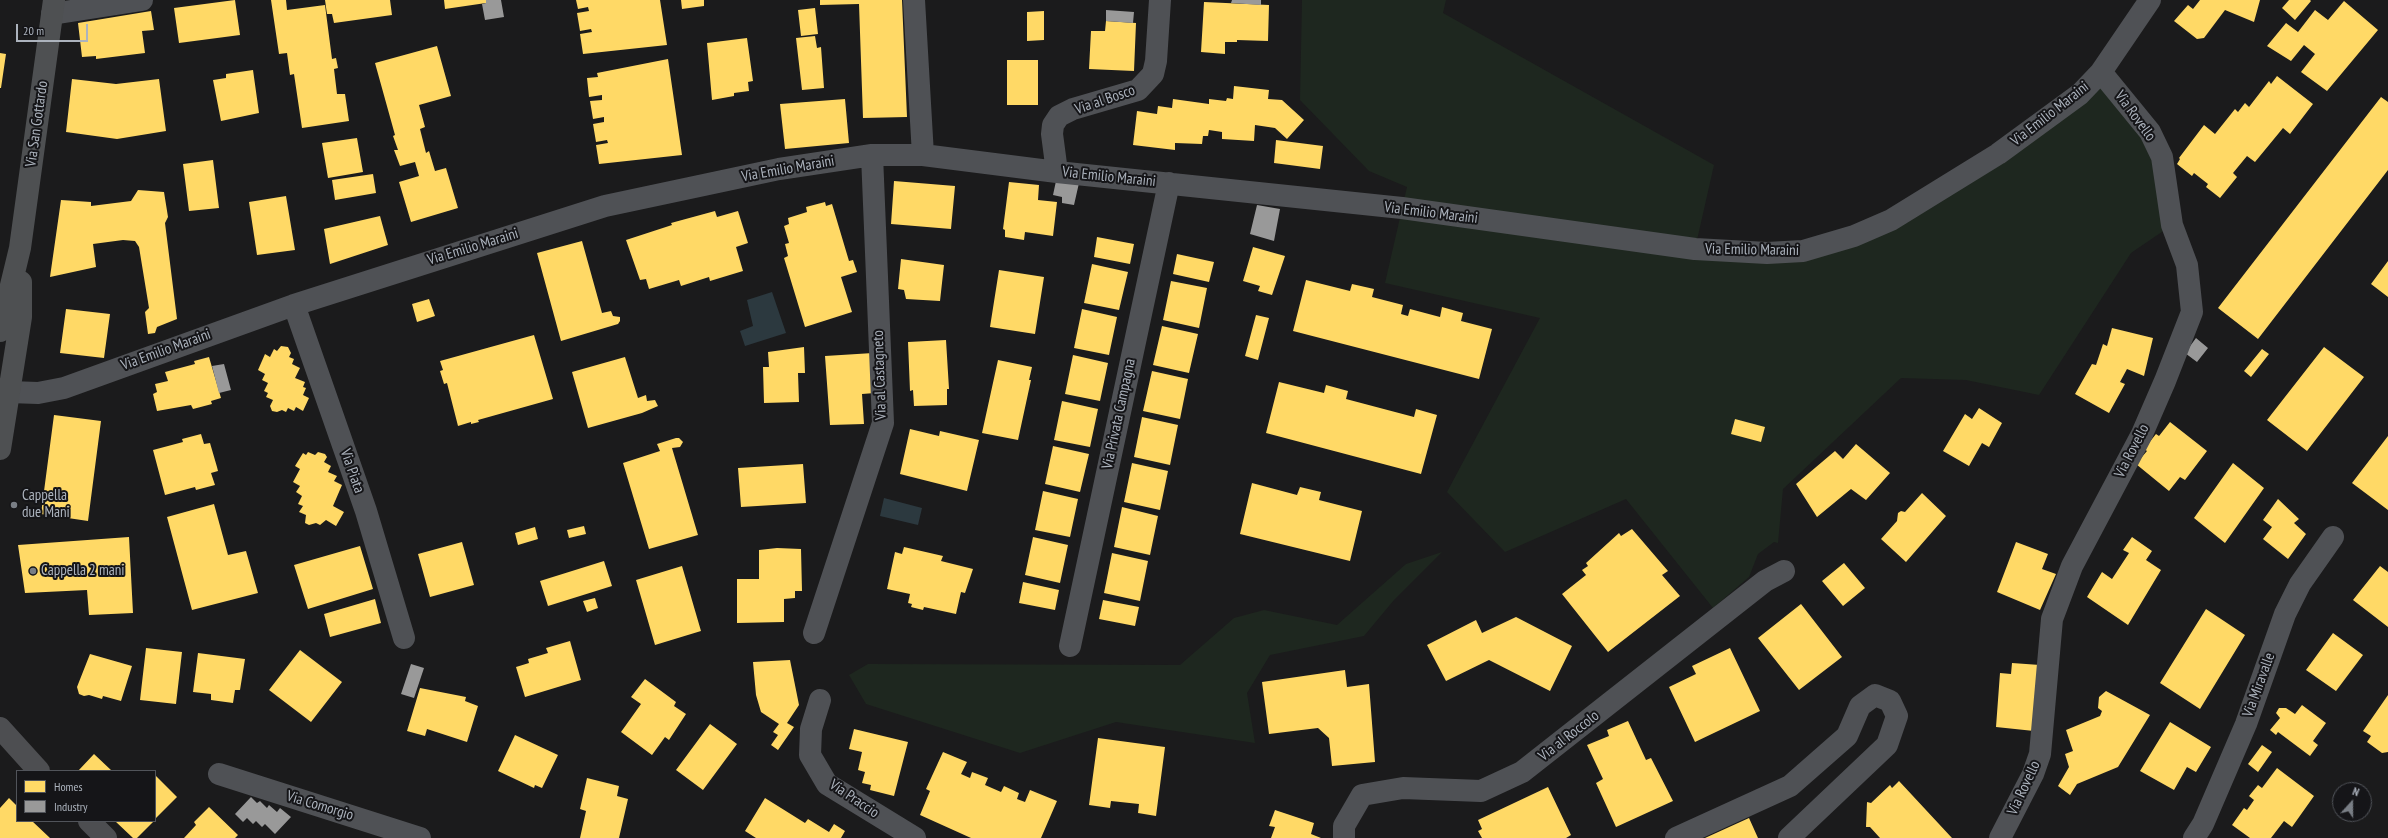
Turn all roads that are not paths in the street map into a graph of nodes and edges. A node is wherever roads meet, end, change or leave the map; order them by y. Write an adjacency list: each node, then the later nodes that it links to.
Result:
1 (142, 0): 5 (street)
2 (914, 0): 8 (street)
3 (1160, 0): 9 (street, Via al Bosco)
4 (2150, 0): 6 (street, Via Emilio Maraini)
5 (53, 7): 11 (main road, Via San Gottardo)
6 (2102, 72): 10 (street, Via Emilio Maraini); 32 (street, Via Rovello)
7 (872, 155): 8 (street, Via Emilio Maraini); 12 (street, Via Emilio Maraini); 18 (street, Via al Castagneto)
8 (923, 155): 9 (street, Via Emilio Maraini)
9 (1057, 172): 10 (street, Via Emilio Maraini)
10 (1169, 183): 20 (street, Via Privata Campagna)
11 (20, 248): 13 (main road, Via San Gottardo); 14 (main road, Via San Gottardo)
12 (294, 305): 14 (street, Via Emilio Maraini); 19 (street, Via Piata)
13 (0, 331)
14 (3, 396): 15 (main road, Via San Gottardo)
15 (0, 449)
16 (2332, 537): 33 (street, Via Miravalle)
17 (1784, 571): 29 (street, Via al Roccolo)
18 (814, 633)
19 (404, 638)
20 (1070, 646)
21 (820, 700): 28 (street, Via Praccio)
22 (0, 728): 23 (main road)
23 (38, 770)
24 (219, 774): 27 (street, Via Comorgio)
25 (90, 822): 26 (main road)
26 (106, 838)
27 (420, 838)
28 (915, 838)
29 (1344, 838)
30 (1676, 838): 31 (street)
31 (1789, 838)
32 (2000, 838)
33 (2194, 838)

